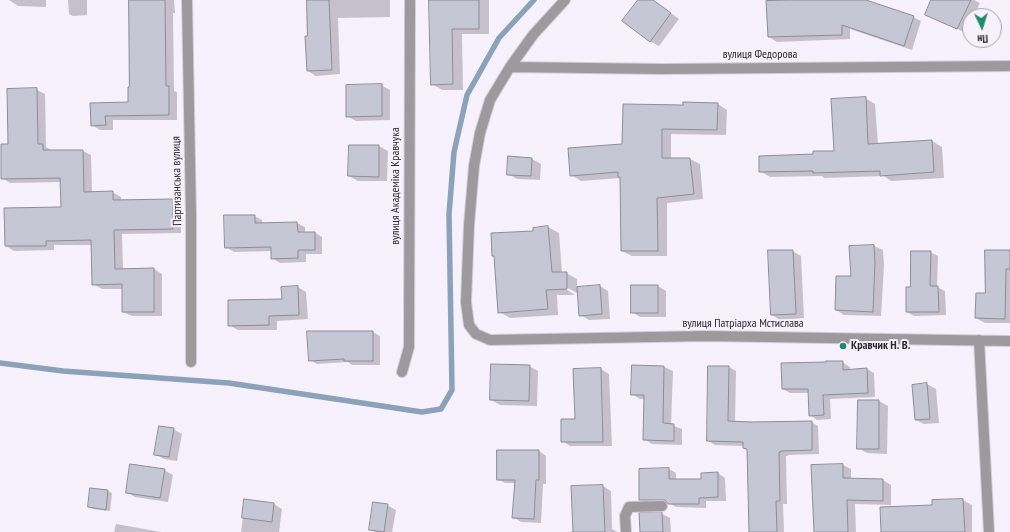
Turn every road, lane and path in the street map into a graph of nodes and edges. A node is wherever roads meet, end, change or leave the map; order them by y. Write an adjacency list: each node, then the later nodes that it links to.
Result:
1 (187, 0): 8 (street, Партизанська вулиця)
2 (410, 0): 9 (street, вулиця Академіка Кравчука)
3 (565, 0): 5 (street)
4 (1010, 66): 5 (street, вулиця Федорова)
5 (510, 67): 6 (street, вулиця Патріарха Мстислава)
6 (979, 340): 7 (street, вулиця Патріарха Мстислава); 12 (street)
7 (1010, 341)
8 (191, 362)
9 (402, 372)
10 (662, 506): 11 (street)
11 (626, 532)
12 (988, 532)

